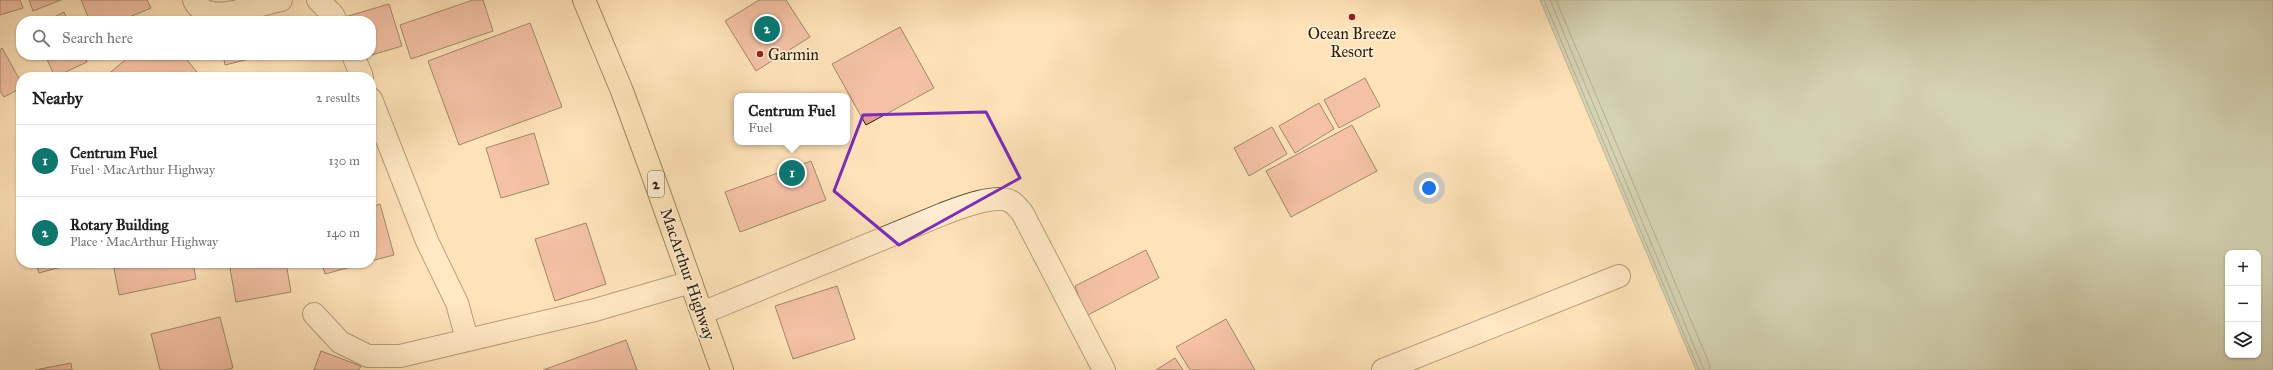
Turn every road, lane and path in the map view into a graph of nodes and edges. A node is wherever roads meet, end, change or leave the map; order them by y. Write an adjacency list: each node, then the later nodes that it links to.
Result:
1 (194, 0): 2 (street)
2 (281, 0)
3 (318, 0): 5 (street)
4 (584, 0): 10 (highway, MacArthur Highway / 2)
5 (332, 16)
6 (355, 60): 7 (street)
7 (360, 72)
8 (376, 112): 13 (street)
9 (1619, 276): 16 (street)
10 (691, 282): 11 (highway, MacArthur Highway / 2); 13 (street)
11 (702, 313): 14 (highway, MacArthur Highway / 2); 15 (street)
12 (314, 314): 13 (street)
13 (467, 340)
14 (722, 370)
15 (1104, 370)
16 (1383, 370)

